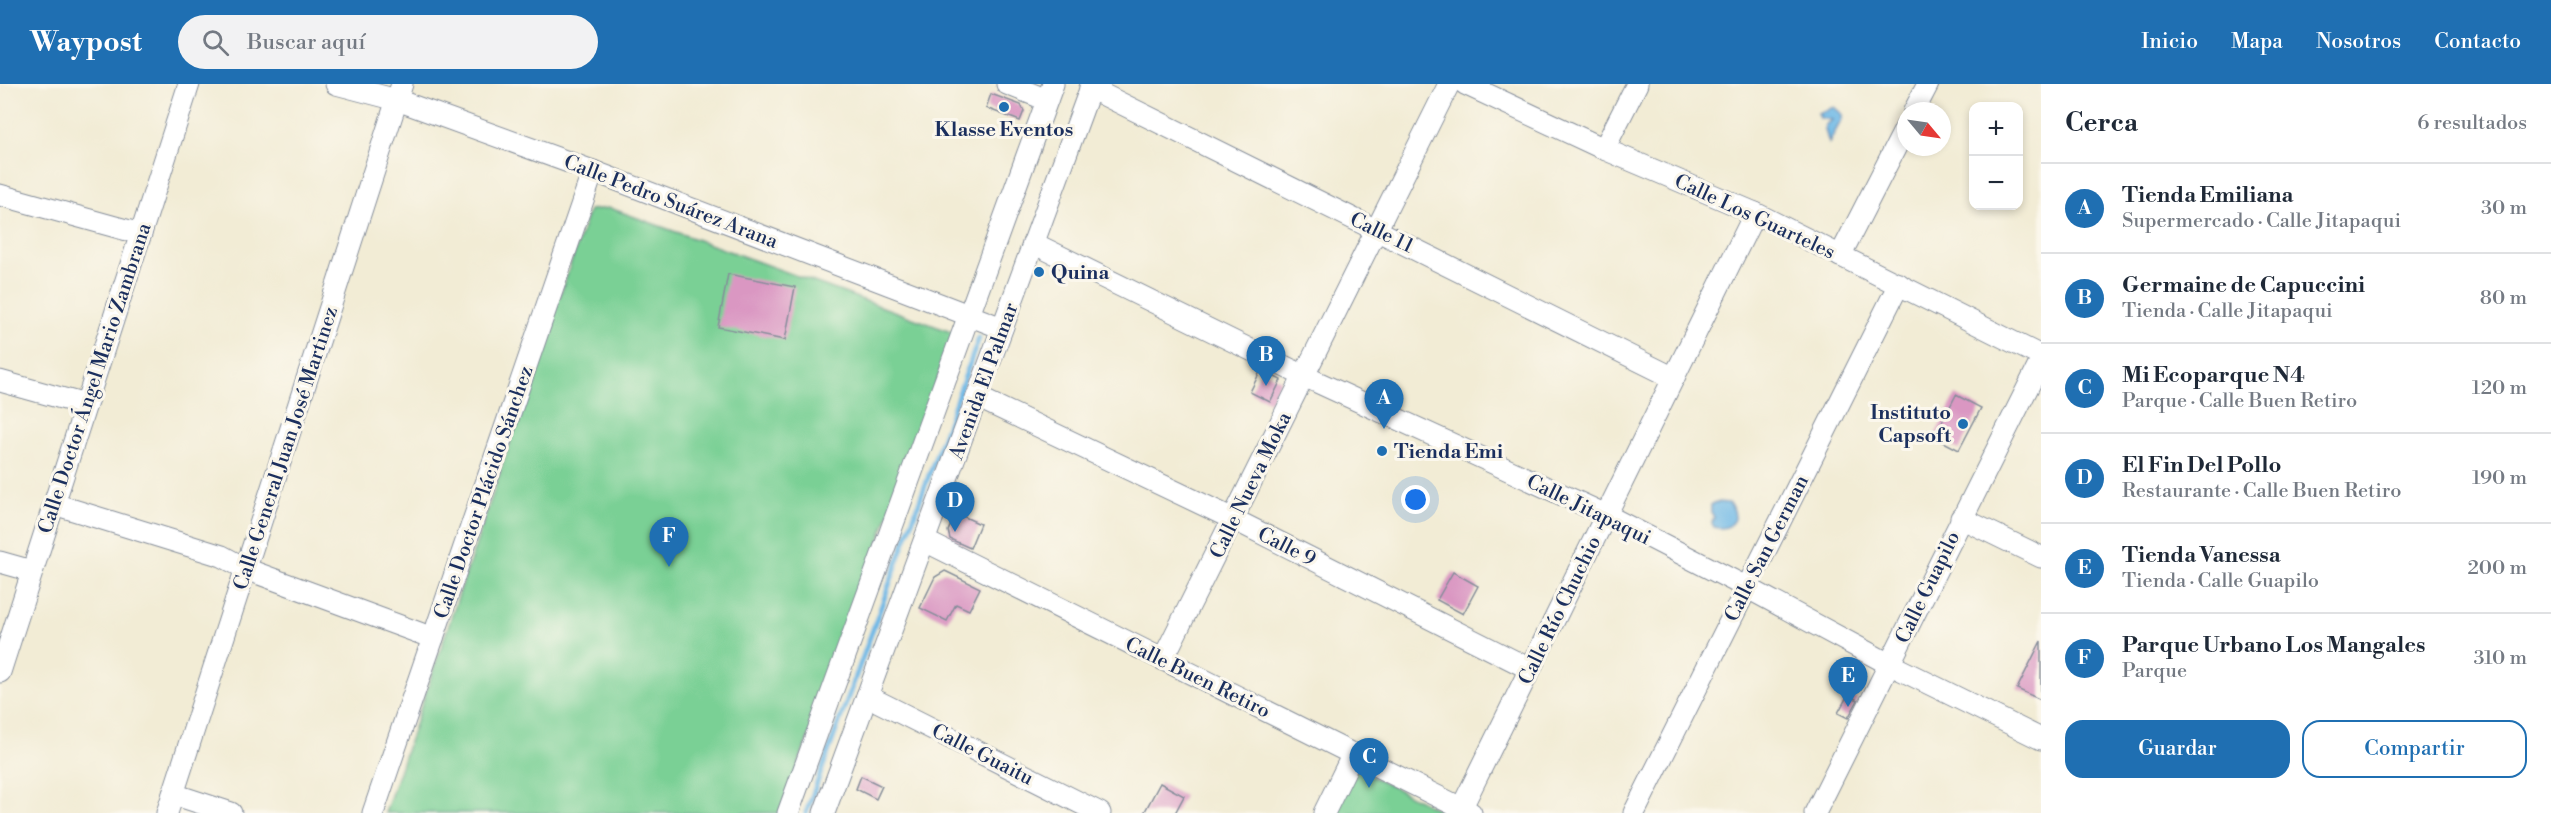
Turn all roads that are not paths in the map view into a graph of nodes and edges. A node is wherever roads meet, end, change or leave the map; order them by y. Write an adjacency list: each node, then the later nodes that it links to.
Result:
1 (189, 84): 17 (street, Calle Doctor Ángel Mario Zambrana)
2 (336, 84): 8 (street, Calle Pedro Suárez Arana)
3 (1007, 84): 9 (street)
4 (1463, 84): 12 (street, Calle Los Guarteles); 16 (street, Calle Nueva Moka)
5 (1637, 84): 12 (street)
6 (1928, 84): 10 (street)
7 (1091, 86): 16 (street, Calle 11); 18 (street, Avenida El Palmar)
8 (400, 92): 13 (street, Calle Pedro Suárez Arana); 37 (street, Calle General Juan José Martinez)
9 (1050, 92): 21 (street, Avenida El Palmar)
10 (1919, 102)
11 (1897, 145): 19 (street)
12 (1604, 149): 15 (street, Calle Los Guarteles)
13 (593, 171): 21 (street, Calle Pedro Suárez Arana); 40 (street, Calle Doctor Plácido Sánchez)
14 (0, 195): 17 (street)
15 (1755, 213): 19 (street, Calle Los Guarteles); 26 (street, Calle Río Chuchio)
16 (1376, 229): 25 (street, Calle Nueva Moka); 26 (street, Calle 11)
17 (141, 234): 29 (street, Calle Doctor Ángel Mario Zambrana)
18 (1033, 243): 22 (street, Avenida El Palmar); 25 (street, Calle Jitapaqui)
19 (1840, 256): 20 (street, Calle Los Guarteles)
20 (1899, 284): 23 (street, Calle Los Guarteles); 39 (street, Calle San German)
21 (969, 314): 22 (street, Calle Pedro Suárez Arana); 41 (street, Avenida El Palmar)
22 (1002, 328): 28 (street, Avenida El Palmar)
23 (2041, 356)
24 (2041, 361): 32 (street, Calle Guapilo)
25 (1304, 376): 31 (street, Calle Jitapaqui); 33 (street, Calle Nueva Moka)
26 (1674, 378): 31 (street, Calle Río Chuchio)
27 (0, 381): 29 (street)
28 (977, 397): 33 (street, Calle 9); 34 (street, Avenida El Palmar)
29 (86, 405): 30 (street, Calle Doctor Ángel Mario Zambrana)
30 (54, 504): 37 (street); 38 (street, Calle Doctor Ángel Mario Zambrana)
31 (1606, 515): 39 (street, Calle Jitapaqui); 44 (street, Calle Río Chuchio)
32 (1962, 518): 35 (street); 43 (street, Calle Guapilo)
33 (1233, 519): 42 (street, Calle Nueva Moka); 44 (street, Calle 9)
34 (925, 541): 41 (street, Avenida El Palmar); 42 (street, Calle Buen Retiro)
35 (2041, 557)
36 (0, 562): 38 (street)
37 (246, 569): 40 (street); 49 (street, Calle General Juan José Martinez)
38 (32, 572): 45 (street, Calle Doctor Ángel Mario Zambrana)
39 (1746, 587): 43 (street, Calle Jitapaqui); 58 (street, Calle San German)
40 (433, 638): 53 (street, Calle Doctor Plácido Sánchez)
41 (867, 650): 46 (street, Avenida El Palmar); 54 (street, Avenida El Palmar)
42 (1163, 659): 48 (street, Calle Buen Retiro)
43 (1889, 664): 47 (street, Calle Jitapaqui); 51 (street, Calle Guapilo)
44 (1530, 669): 50 (street, Calle Río Chuchio)
45 (0, 672)
46 (867, 696): 55 (street, Avenida El Palmar); 56 (street, Calle Guaitu)
47 (2041, 739)
48 (1353, 754): 50 (street, Calle Buen Retiro); 57 (street)
49 (170, 804): 52 (street)
50 (1464, 811)
51 (1822, 811)
52 (231, 813)
53 (373, 813)
54 (788, 813)
55 (824, 813)
56 (1100, 813)
57 (1324, 813)
58 (1634, 813)

